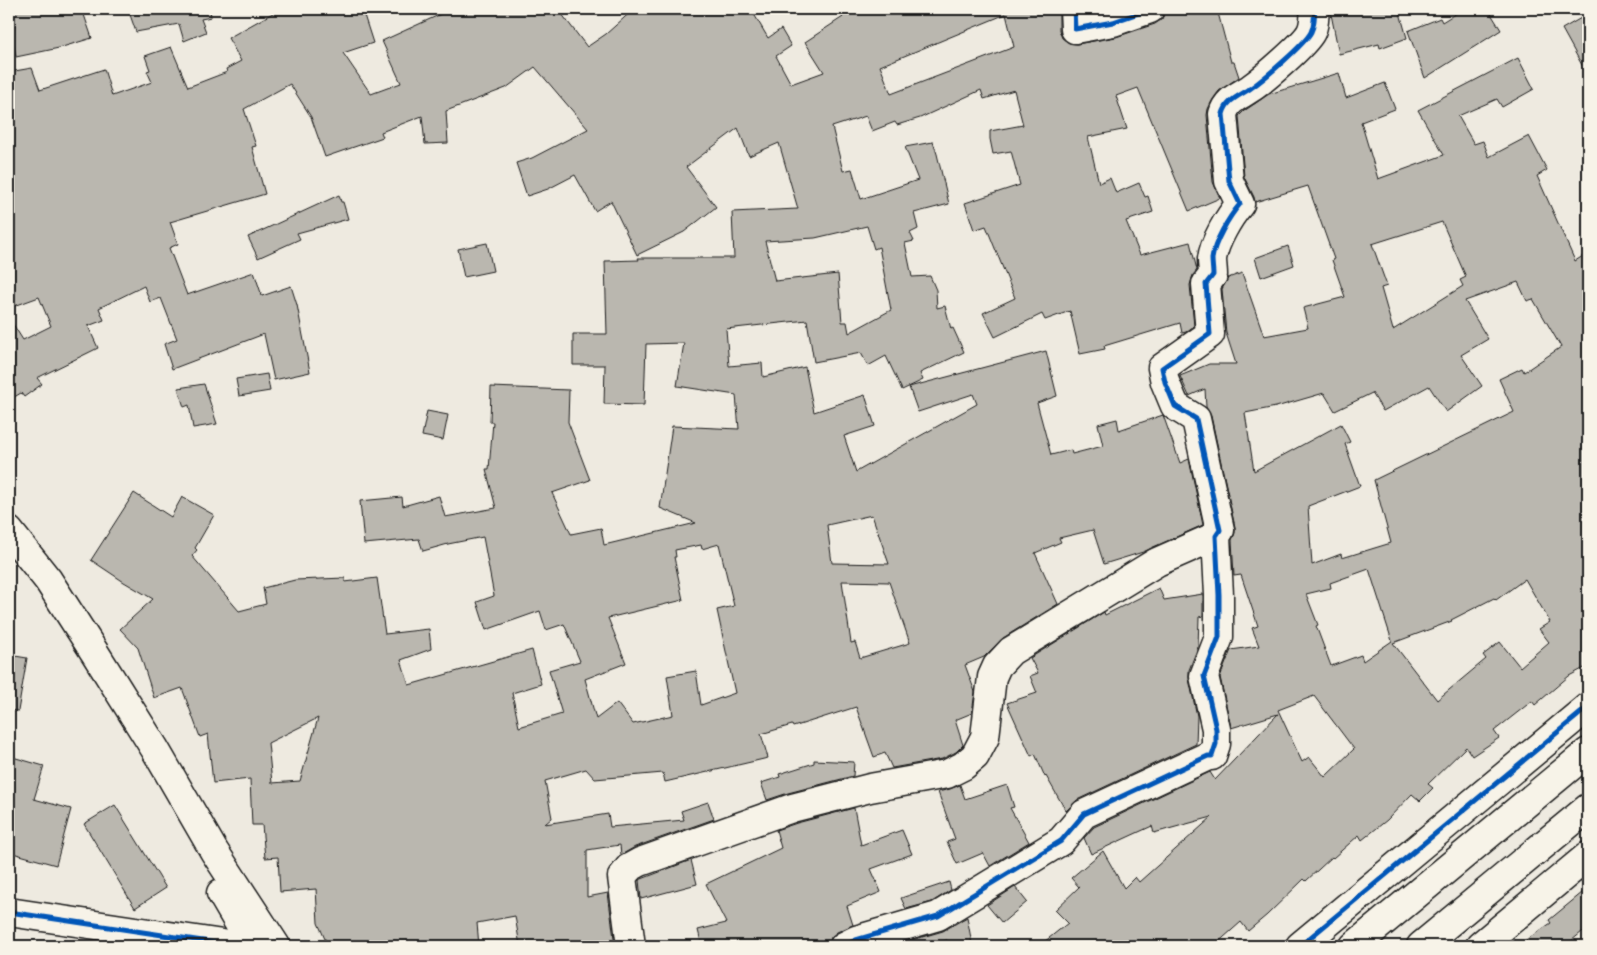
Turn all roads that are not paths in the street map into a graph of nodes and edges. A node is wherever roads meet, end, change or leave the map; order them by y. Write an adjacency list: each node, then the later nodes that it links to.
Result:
1 (1074, 9): 2 (main road)
2 (1150, 9)
3 (1314, 9): 5 (main road)
4 (9, 531): 14 (main road)
5 (1216, 536): 15 (main road); 16 (main road)
6 (9, 555): 13 (main road)
7 (1588, 707): 17 (main road)
8 (1588, 752): 18 (main road)
9 (1588, 808): 19 (main road)
10 (1588, 856): 20 (main road)
11 (9, 912): 12 (main road)
12 (236, 946)
13 (252, 946)
14 (276, 946)
15 (631, 946)
16 (844, 946)
17 (1300, 946)
18 (1354, 946)
19 (1421, 946)
20 (1480, 946)

